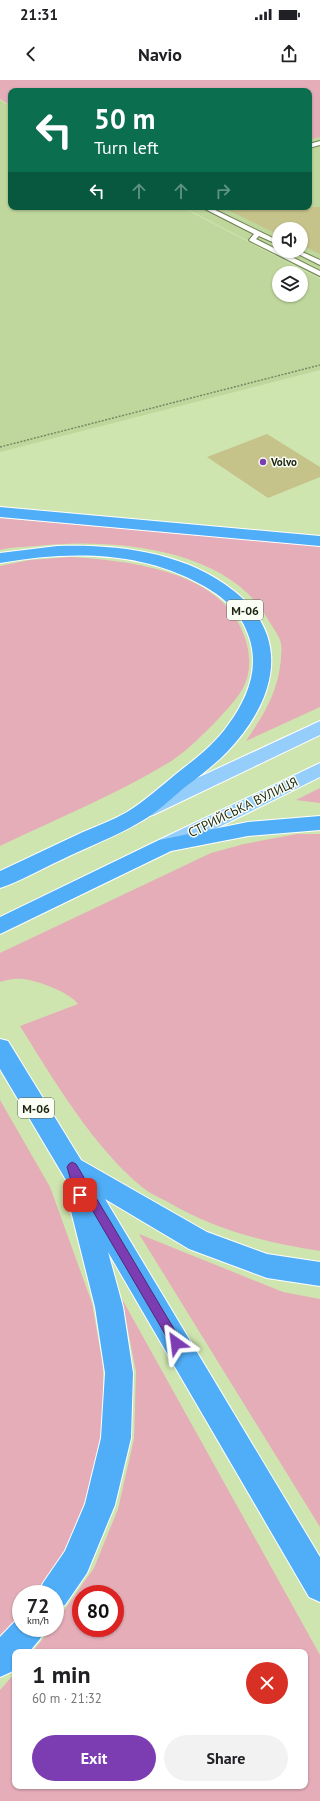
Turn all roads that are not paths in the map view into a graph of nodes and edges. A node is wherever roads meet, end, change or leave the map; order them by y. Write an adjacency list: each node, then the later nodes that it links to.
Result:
1 (210, 210): 2 (lane)
2 (258, 233): 3 (lane); 6 (lane)
3 (272, 240)
4 (308, 257): 5 (lane)
5 (320, 263)
6 (320, 274)
7 (0, 512): 8 (highway)
8 (320, 541)
9 (0, 558): 12 (highway, М-06)
10 (320, 727): 12 (main road)
11 (320, 769): 14 (main road, СТРИЙСЬКА ВУЛИЦЯ)
12 (137, 815): 15 (highway, М-06)
13 (320, 823): 14 (highway)
14 (166, 845): 16 (highway)
15 (0, 880)
16 (0, 926)
17 (0, 1048): 18 (highway, М-06)
18 (72, 1167): 19 (highway); 20 (highway); 21 (highway, М-06)
19 (320, 1274)
20 (60, 1585)
21 (320, 1586)
22 (21, 1637): 23 (highway)
23 (0, 1661)

